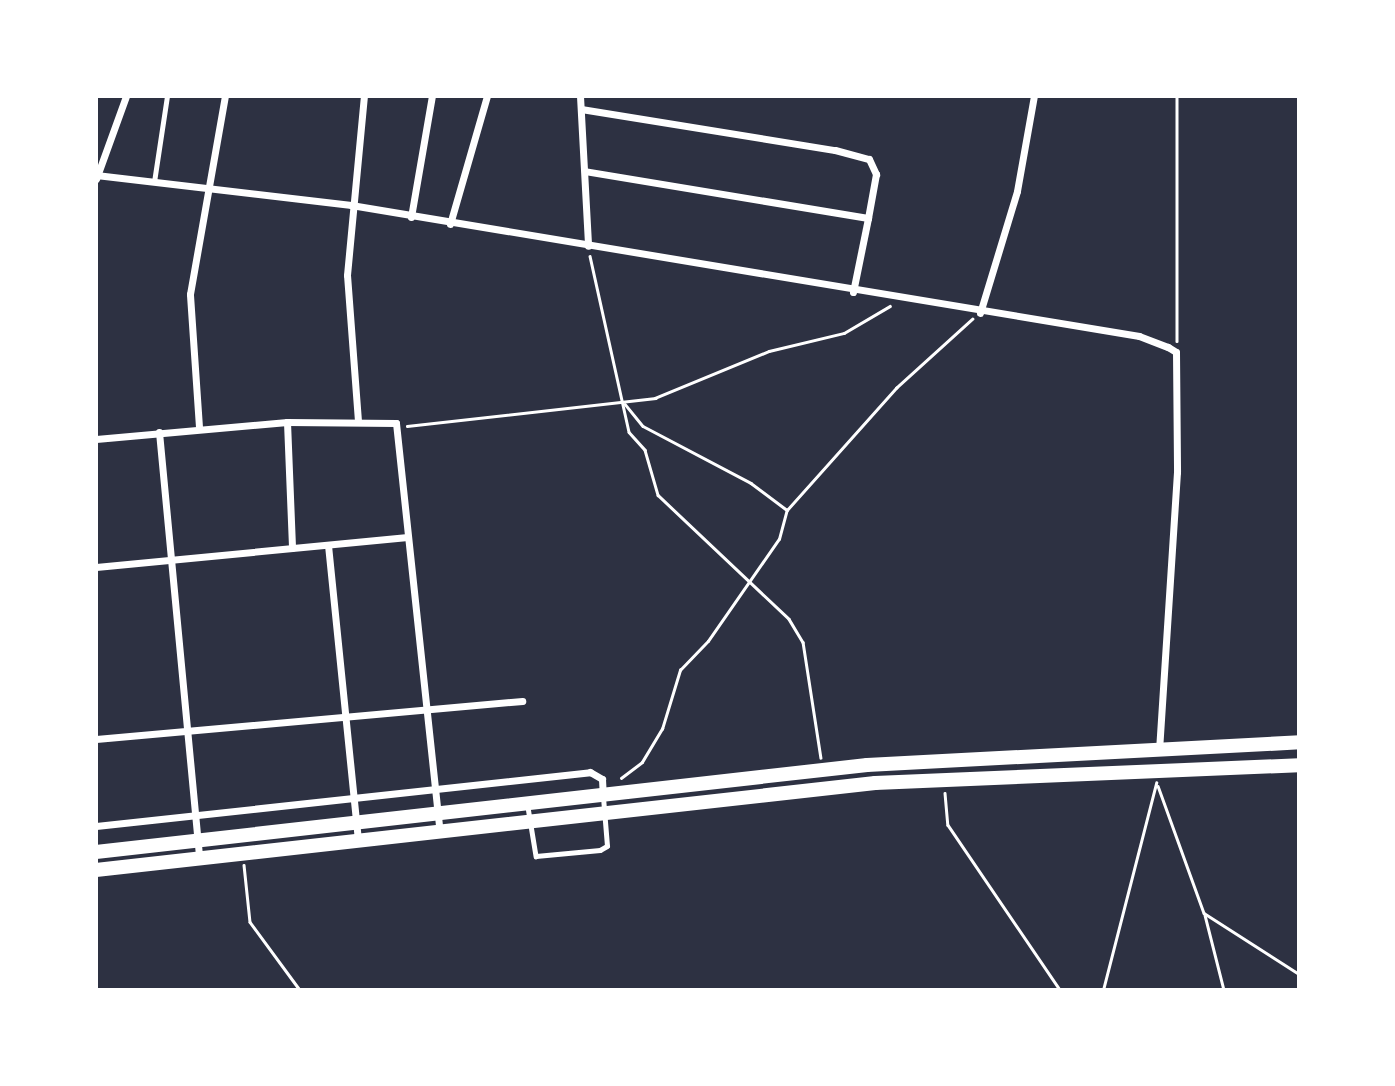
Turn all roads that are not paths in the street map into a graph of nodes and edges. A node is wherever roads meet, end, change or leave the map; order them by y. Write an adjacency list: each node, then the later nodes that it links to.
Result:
1 (126, 96): 11 (street)
2 (167, 96): 12 (lane)
3 (225, 96): 13 (street)
4 (364, 96): 14 (street)
5 (432, 96): 15 (street)
6 (487, 96): 17 (street)
7 (580, 96): 9 (street)
8 (1034, 96): 20 (street)
9 (581, 109): 10 (street); 16 (street)
10 (585, 171): 16 (street); 18 (street)
11 (97, 177): 12 (street)
12 (154, 183): 13 (street)
13 (208, 191): 14 (street); 23 (street)
14 (351, 205): 15 (street); 21 (street)
15 (411, 217): 17 (street)
16 (868, 218): 19 (street)
17 (450, 224): 18 (street)
18 (588, 246): 19 (street)
19 (853, 292): 20 (street)
20 (980, 313): 38 (street)
21 (358, 421): 22 (street); 26 (street)
22 (287, 422): 23 (street); 28 (street)
23 (199, 427): 24 (street)
24 (159, 432): 25 (street); 29 (street)
25 (96, 439)
26 (408, 537): 27 (street); 33 (street)
27 (328, 545): 28 (street); 34 (street)
28 (292, 548): 29 (street)
29 (171, 560): 31 (street); 35 (street)
30 (96, 562): 31 (street)
31 (97, 567)
32 (522, 701): 33 (street)
33 (428, 710): 34 (street); 40 (street)
34 (345, 718): 35 (street); 42 (street)
35 (187, 729): 36 (street); 46 (street)
36 (96, 739)
37 (1299, 742): 38 (highway)
38 (1159, 748): 41 (highway)
39 (1299, 765): 45 (highway)
40 (435, 791): 41 (street); 42 (street); 44 (street)
41 (603, 793): 43 (highway); 45 (lane)
42 (354, 800): 46 (street); 48 (street)
43 (528, 803): 44 (highway); 47 (lane)
44 (438, 813): 48 (highway); 50 (street)
45 (605, 814): 47 (highway); 47 (lane)
46 (195, 816): 49 (street); 51 (street)
47 (530, 822): 50 (highway)
48 (356, 823): 51 (highway); 52 (street)
49 (96, 826)
50 (440, 832): 52 (highway)
51 (198, 841): 53 (highway); 54 (street)
52 (358, 842): 54 (highway)
53 (96, 852)
54 (199, 859): 55 (highway)
55 (96, 870)

